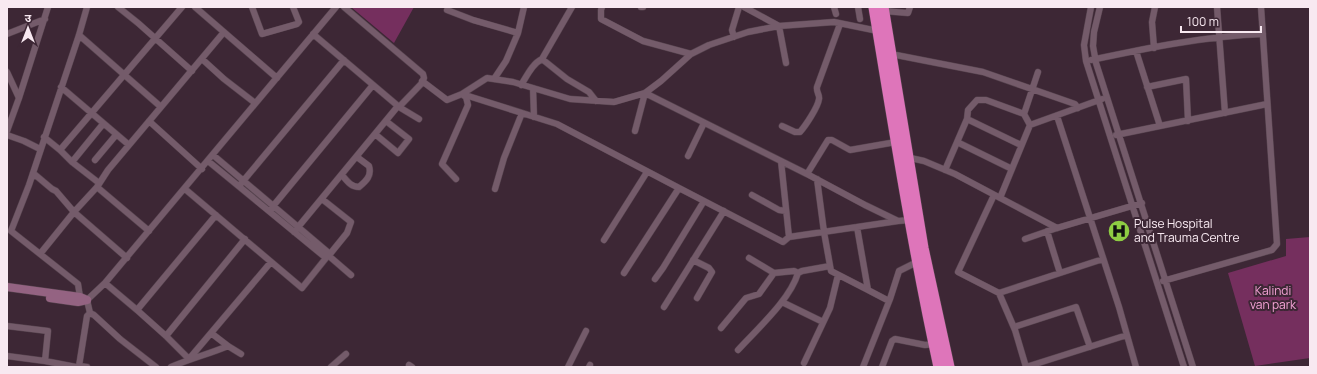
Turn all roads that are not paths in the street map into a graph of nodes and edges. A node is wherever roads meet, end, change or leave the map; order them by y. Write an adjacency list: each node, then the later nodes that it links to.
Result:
1 (48, 7): 26 (street)
2 (87, 7): 36 (street)
3 (118, 7): 38 (street)
4 (182, 7): 38 (street)
5 (195, 7): 31 (street)
6 (252, 7): 7 (street)
7 (293, 7)
8 (336, 7): 34 (street)
9 (344, 7): 56 (street)
10 (524, 7): 32 (street)
11 (572, 7): 45 (street)
12 (602, 7): 42 (street)
13 (739, 7): 37 (street)
14 (744, 7): 29 (street)
15 (834, 7): 25 (street)
16 (858, 7): 27 (street)
17 (910, 7): 23 (street)
18 (1091, 7): 48 (street)
19 (1100, 7): 46 (street)
20 (1155, 7): 40 (street)
21 (1217, 7): 39 (street)
22 (1261, 7): 35 (street)
23 (880, 8): 30 (highway); 43 (highway)
24 (447, 10): 32 (street)
25 (836, 14)
26 (45, 19): 33 (street); 66 (street)
27 (860, 19)
28 (840, 24): 29 (street); 30 (street); 88 (street)
29 (779, 26): 37 (street); 49 (street)
30 (878, 31): 98 (highway)
31 (224, 32): 44 (street); 54 (street)
32 (518, 33): 55 (street)
33 (7, 34)
34 (313, 34): 47 (street); 54 (street)
35 (1263, 34): 39 (street); 70 (street)
36 (78, 35): 53 (street); 59 (street)
37 (734, 37): 42 (street)
38 (155, 38): 51 (street); 53 (street)
39 (1219, 38): 40 (street); 75 (street)
40 (1154, 48): 41 (street)
41 (1136, 51): 46 (street); 60 (street)
42 (691, 54): 63 (street)
43 (891, 54): 62 (street); 107 (highway)
44 (202, 59): 51 (street); 69 (street)
45 (542, 59): 58 (street); 68 (street)
46 (1095, 59): 48 (street); 65 (street)
47 (344, 60): 57 (street); 121 (street)
48 (1086, 61): 67 (street)
49 (786, 63)
50 (7, 72): 66 (street)
51 (192, 72): 71 (street)
52 (1038, 72): 62 (street)
53 (124, 75): 71 (street); 76 (street)
54 (277, 78): 69 (street)
55 (494, 79): 58 (street); 64 (street)
56 (422, 82): 64 (street); 72 (street)
57 (373, 85): 72 (street); 133 (street)
58 (522, 85): 61 (street)
59 (61, 87): 76 (street); 97 (street)
60 (1148, 87): 84 (street); 89 (street)
61 (533, 88): 68 (street); 79 (street)
62 (1032, 88): 73 (street); 77 (street)
63 (645, 93): 68 (street); 85 (street); 91 (street)
64 (462, 94): 74 (street); 119 (street)
65 (1107, 97): 67 (street); 94 (street)
66 (19, 98): 90 (street)
67 (1098, 100): 73 (street); 96 (street)
68 (596, 101)
69 (255, 103): 104 (street)
70 (1267, 104): 75 (street); 166 (street)
71 (161, 107): 82 (street)
72 (399, 107): 80 (street); 83 (street)
73 (1078, 108): 78 (street)
74 (522, 113): 79 (street); 126 (street)
75 (1225, 113): 84 (street)
76 (92, 114): 86 (street); 103 (street)
77 (1024, 114): 81 (street); 87 (street)
78 (1057, 116): 87 (street); 138 (street)
79 (534, 117): 115 (street)
80 (419, 119)
81 (967, 119): 99 (street); 101 (street)
82 (149, 121): 100 (street); 112 (street)
83 (386, 121): 93 (street); 93 (street)
84 (1188, 121): 89 (street)
85 (704, 123): 106 (street); 110 (street)
86 (103, 124): 92 (street); 111 (street)
87 (1030, 124): 101 (street)
88 (782, 126)
89 (1160, 126): 94 (street)
90 (7, 131)
91 (635, 131)
92 (116, 134): 100 (street); 108 (street)
93 (376, 134): 105 (street)
94 (1119, 134): 96 (street); 131 (street)
95 (7, 135): 102 (street)
96 (1110, 136): 132 (street)
97 (44, 137): 102 (street); 103 (street)
98 (896, 142): 107 (highway); 117 (street)
99 (957, 142): 113 (street); 114 (street)
100 (129, 145): 122 (street)
101 (1022, 145): 113 (street)
102 (40, 149): 116 (street)
103 (60, 150): 111 (street)
104 (213, 155): 109 (street); 121 (street)
105 (357, 156): 118 (street); 118 (street)
106 (688, 156)
107 (903, 157): 114 (street); 139 (highway); 207 (highway)
108 (95, 160)
109 (208, 161): 112 (street); 123 (street)
110 (781, 161): 117 (street); 135 (street)
111 (72, 162): 122 (street)
112 (202, 169): 125 (street)
113 (1012, 169): 128 (street)
114 (945, 170): 128 (street)
115 (647, 172): 124 (street); 149 (street)
116 (33, 173): 136 (street); 150 (street)
117 (807, 174): 120 (street)
118 (342, 176): 129 (street)
119 (456, 179)
120 (817, 179): 139 (street); 144 (street)
121 (244, 181): 123 (street); 133 (street)
122 (98, 185): 136 (street); 143 (street)
123 (239, 186): 133 (street)
124 (679, 188): 130 (street); 159 (street)
125 (185, 189): 137 (street); 143 (street)
126 (495, 189)
127 (752, 195): 135 (street)
128 (997, 197): 141 (street); 172 (street)
129 (322, 199): 142 (street); 151 (street)
130 (704, 201): 134 (street); 165 (street)
131 (1142, 203): 132 (street); 166 (street)
132 (1132, 206): 138 (street); 168 (street)
133 (271, 209): 142 (street)
134 (724, 211): 146 (street); 155 (street)
135 (786, 211): 146 (street)
136 (74, 212): 150 (street); 152 (street)
137 (216, 215): 147 (street); 178 (street)
138 (1090, 218): 141 (street); 154 (street)
139 (904, 220): 140 (street); 157 (highway)
140 (857, 227): 144 (street); 170 (street)
141 (1057, 228): 145 (street)
142 (297, 230): 151 (street)
143 (149, 231): 152 (street)
144 (824, 232): 146 (street); 158 (street)
145 (1047, 232): 148 (street); 162 (street)
146 (789, 237)
147 (245, 239): 156 (street); 186 (street)
148 (1024, 239)
149 (604, 240)
150 (40, 254): 174 (street)
151 (328, 256): 156 (street); 163 (street)
152 (127, 258): 167 (street)
153 (749, 258): 160 (street)
154 (1104, 259): 162 (street); 187 (street)
155 (693, 260): 173 (street); 177 (street)
156 (271, 262): 185 (street)
157 (917, 262): 175 (street); 188 (highway)
158 (830, 266): 161 (street); 164 (street)
159 (624, 273)
160 (774, 273): 161 (street); 183 (street)
161 (798, 273): 176 (street)
162 (1060, 273): 172 (street)
163 (351, 275)
164 (838, 275): 170 (street); 180 (street)
165 (655, 279)
166 (1166, 280): 168 (street); 211 (street)
167 (105, 283): 174 (street); 178 (street)
168 (1157, 283): 210 (street)
169 (7, 287): 174 (street)
170 (868, 290): 175 (street)
171 (7, 292): 174 (street)
172 (999, 293): 182 (street)
173 (697, 298)
174 (84, 299): 179 (street)
175 (889, 301): 204 (street)
176 (782, 302): 180 (street); 191 (street)
177 (664, 307)
178 (137, 310): 186 (street)
179 (90, 313): 198 (street); 200 (street)
180 (824, 322): 197 (street)
181 (7, 326): 196 (street)
182 (1014, 327): 190 (street); 208 (street)
183 (721, 328)
184 (586, 331): 203 (street)
185 (211, 333): 189 (street); 195 (street)
186 (166, 336): 195 (street)
187 (1127, 336): 190 (street); 209 (street)
188 (934, 344): 205 (street); 206 (highway)
189 (228, 346): 192 (street); 195 (street)
190 (1090, 347): 208 (street)
191 (738, 350)
192 (241, 354)
193 (346, 354): 202 (street)
194 (7, 356): 196 (street)
195 (189, 359): 201 (street)
196 (44, 361): 198 (street)
197 (804, 363)
198 (79, 366): 199 (street)
199 (87, 367)
200 (156, 367)
201 (171, 367)
202 (331, 367)
203 (568, 367)
204 (863, 367)
205 (882, 367)
206 (940, 367)
207 (949, 367)
208 (1026, 367)
209 (1136, 367)
210 (1184, 367)
211 (1193, 367)

